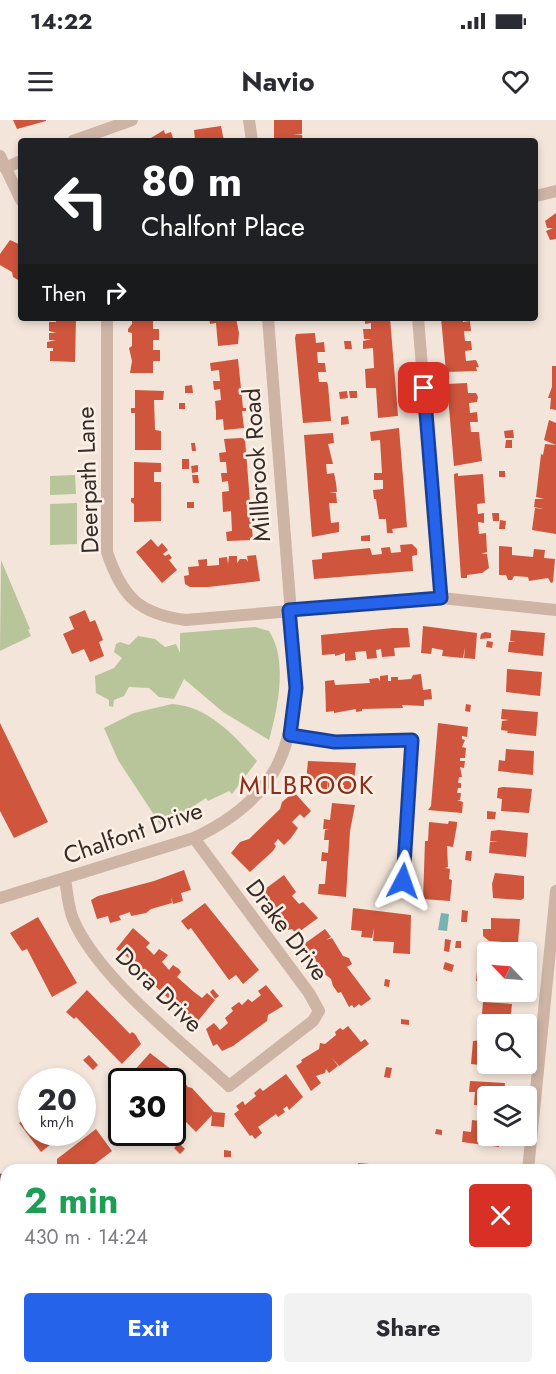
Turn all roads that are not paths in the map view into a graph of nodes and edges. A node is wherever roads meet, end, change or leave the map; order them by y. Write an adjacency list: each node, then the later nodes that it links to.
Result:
1 (132, 120): 3 (street)
2 (249, 120): 4 (street)
3 (81, 138)
4 (252, 138)
5 (18, 161): 6 (street)
6 (2, 162): 8 (street)
7 (556, 191): 9 (street)
8 (18, 194)
9 (538, 196)
10 (107, 321): 15 (street, Deerpath Lane)
11 (268, 321): 15 (street, Millbrook Road)
12 (418, 321): 13 (street)
13 (441, 598): 14 (street, Deerpath Lane); 15 (street, Deerpath Lane)
14 (556, 609)
15 (289, 610): 16 (street, Chalfont Drive)
16 (290, 735): 17 (street, Chalfont Drive); 19 (street)
17 (194, 838): 18 (street, Chalfont Drive); 23 (street, Drake Drive)
18 (65, 878): 21 (street, Chalfont Drive); 23 (street, Dora Drive)
19 (403, 881)
20 (556, 891): 22 (street)
21 (0, 898)
22 (550, 1004): 24 (street)
23 (229, 1086)
24 (529, 1164)

